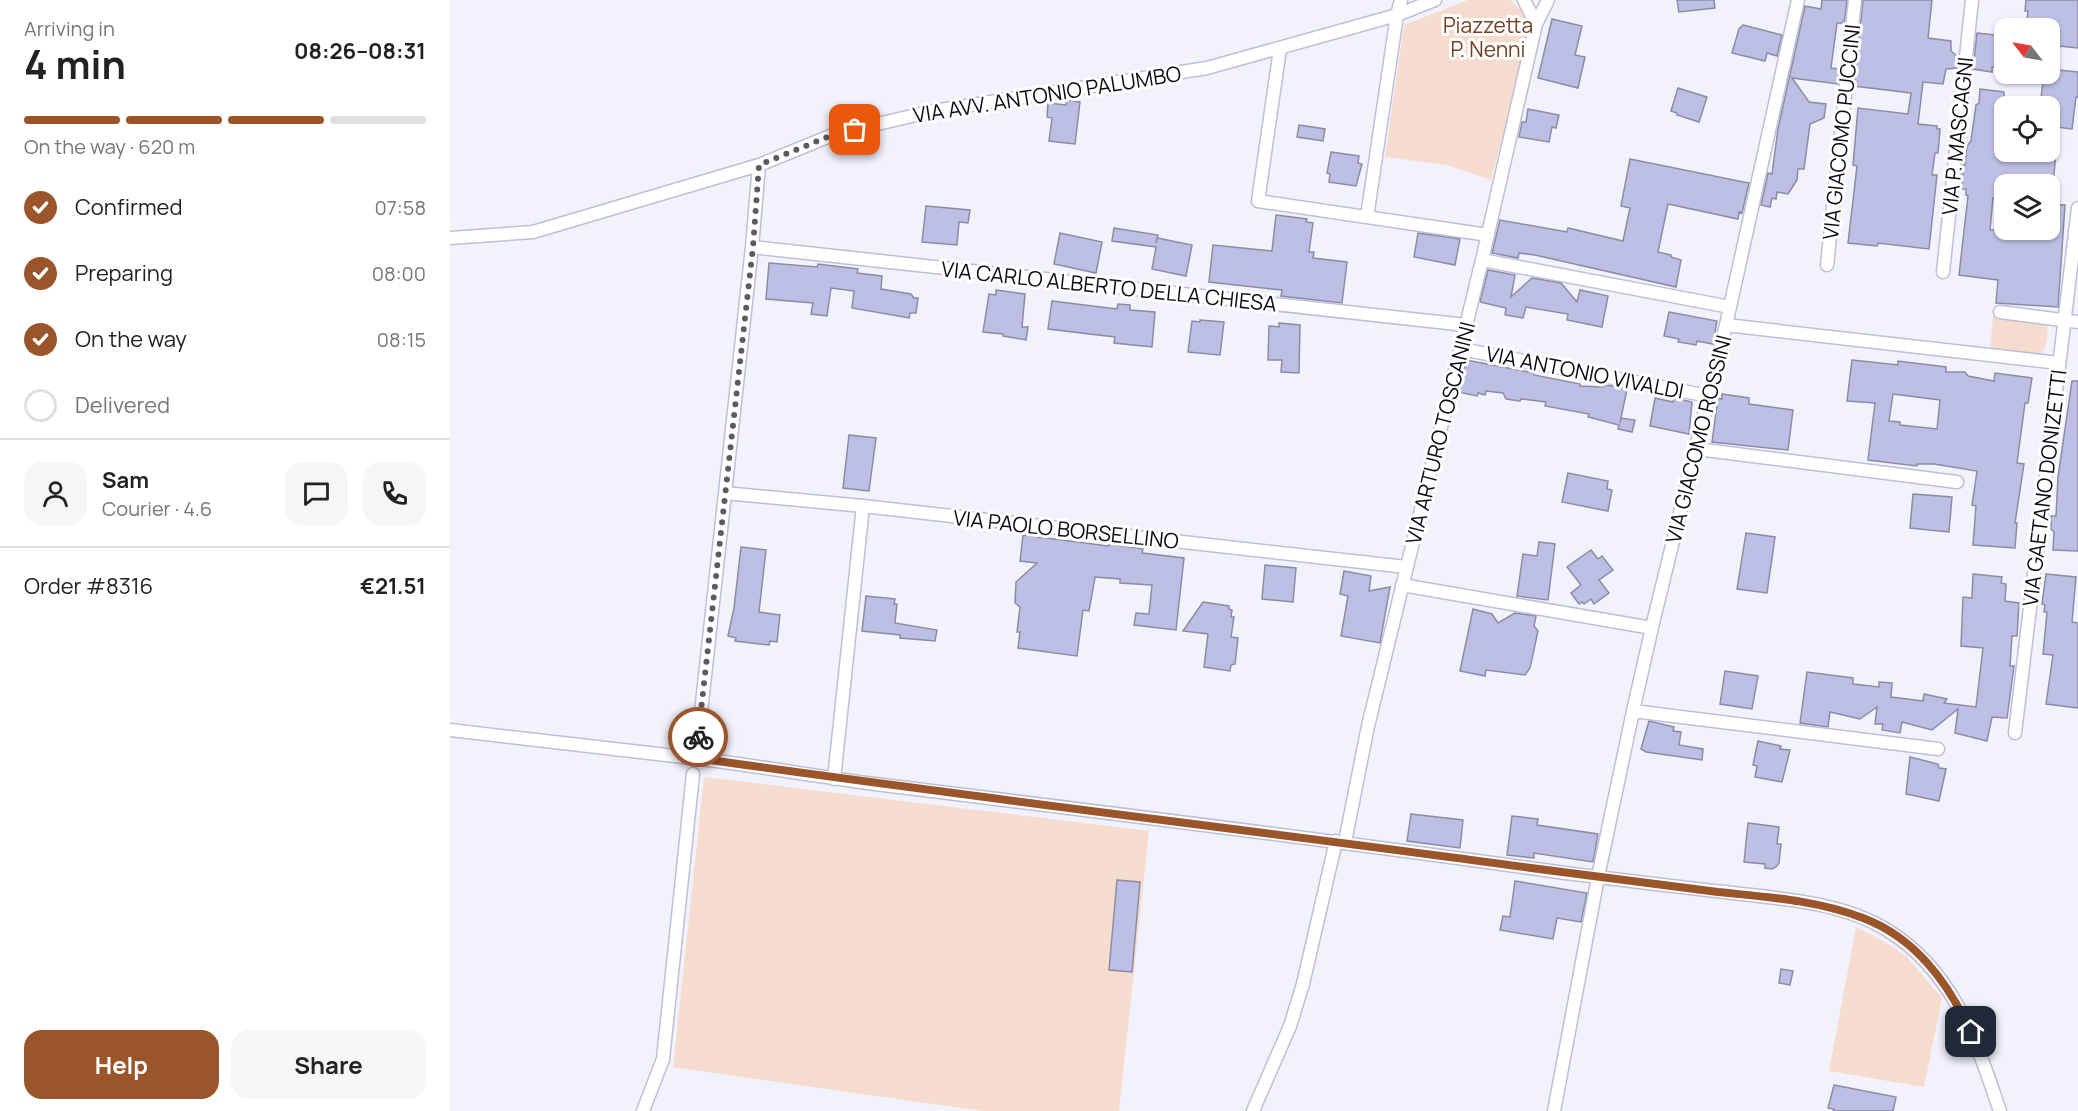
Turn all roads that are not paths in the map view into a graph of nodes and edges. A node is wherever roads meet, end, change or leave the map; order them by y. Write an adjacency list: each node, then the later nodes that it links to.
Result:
1 (1401, 0): 8 (street)
2 (1436, 0): 8 (street, VIA AVV. ANTONIO PALUMBO)
3 (1524, 0): 9 (street)
4 (1548, 0): 9 (street, VIA ARTURO TOSCANINI)
5 (1798, 0): 20 (street, VIA GIACOMO ROSSINI)
6 (1855, 0): 18 (street, VIA GIACOMO PUCCINI)
7 (1972, 0): 19 (street, VIA P. MASCAGNI)
8 (1397, 15): 10 (street, VIA AVV. ANTONIO PALUMBO); 13 (street)
9 (1536, 24): 14 (street, VIA ARTURO TOSCANINI)
10 (1280, 49): 11 (street, VIA AVV. ANTONIO PALUMBO); 13 (street)
11 (759, 165): 15 (street, VIA AVV. ANTONIO PALUMBO); 16 (street)
12 (2078, 208): 22 (street, VIA GAETANO DONIZETTI)
13 (1367, 217): 14 (street)
14 (1488, 235): 17 (street, VIA ARTURO TOSCANINI)
15 (450, 238)
16 (753, 247): 25 (street, VIA CARLO ALBERTO DELLA CHIESA); 31 (street)
17 (1482, 260): 20 (street); 25 (street, VIA ARTURO TOSCANINI)
18 (1827, 265)
19 (1943, 272)
20 (1730, 307): 24 (street, VIA GIACOMO ROSSINI)
21 (2000, 312): 22 (street)
22 (2064, 320): 23 (street); 27 (street, VIA GAETANO DONIZETTI)
23 (2078, 322)
24 (1726, 325): 27 (street); 28 (street, VIA GIACOMO ROSSINI)
25 (1466, 326): 26 (street, VIA ARTURO TOSCANINI)
26 (1461, 349): 28 (street, VIA ANTONIO VIVALDI); 33 (street, VIA ARTURO TOSCANINI)
27 (2059, 363): 38 (street, VIA GAETANO DONIZETTI)
28 (1709, 396): 29 (street, VIA GIACOMO ROSSINI)
29 (1697, 449): 30 (street); 35 (street, VIA GIACOMO ROSSINI)
30 (1958, 482)
31 (725, 493): 32 (street, VIA PAOLO BORSELLINO); 40 (street)
32 (863, 506): 33 (street, VIA PAOLO BORSELLINO); 42 (street)
33 (1406, 567): 34 (street, VIA ARTURO TOSCANINI)
34 (1402, 585): 35 (street); 43 (street, VIA ARTURO TOSCANINI)
35 (1652, 628): 36 (street, VIA GIACOMO ROSSINI)
36 (1634, 711): 39 (street); 44 (street, VIA GIACOMO ROSSINI)
37 (450, 730): 40 (street)
38 (2015, 733)
39 (1938, 748)
40 (696, 758): 42 (street)
41 (693, 774): 45 (street)
42 (834, 778): 43 (street)
43 (1340, 841): 44 (street); 46 (street, VIA ARTURO TOSCANINI)
44 (1598, 877): 47 (street, VIA GIACOMO ROSSINI); 48 (street)
45 (643, 1111)
46 (1252, 1111)
47 (1554, 1111)
48 (2000, 1111)

